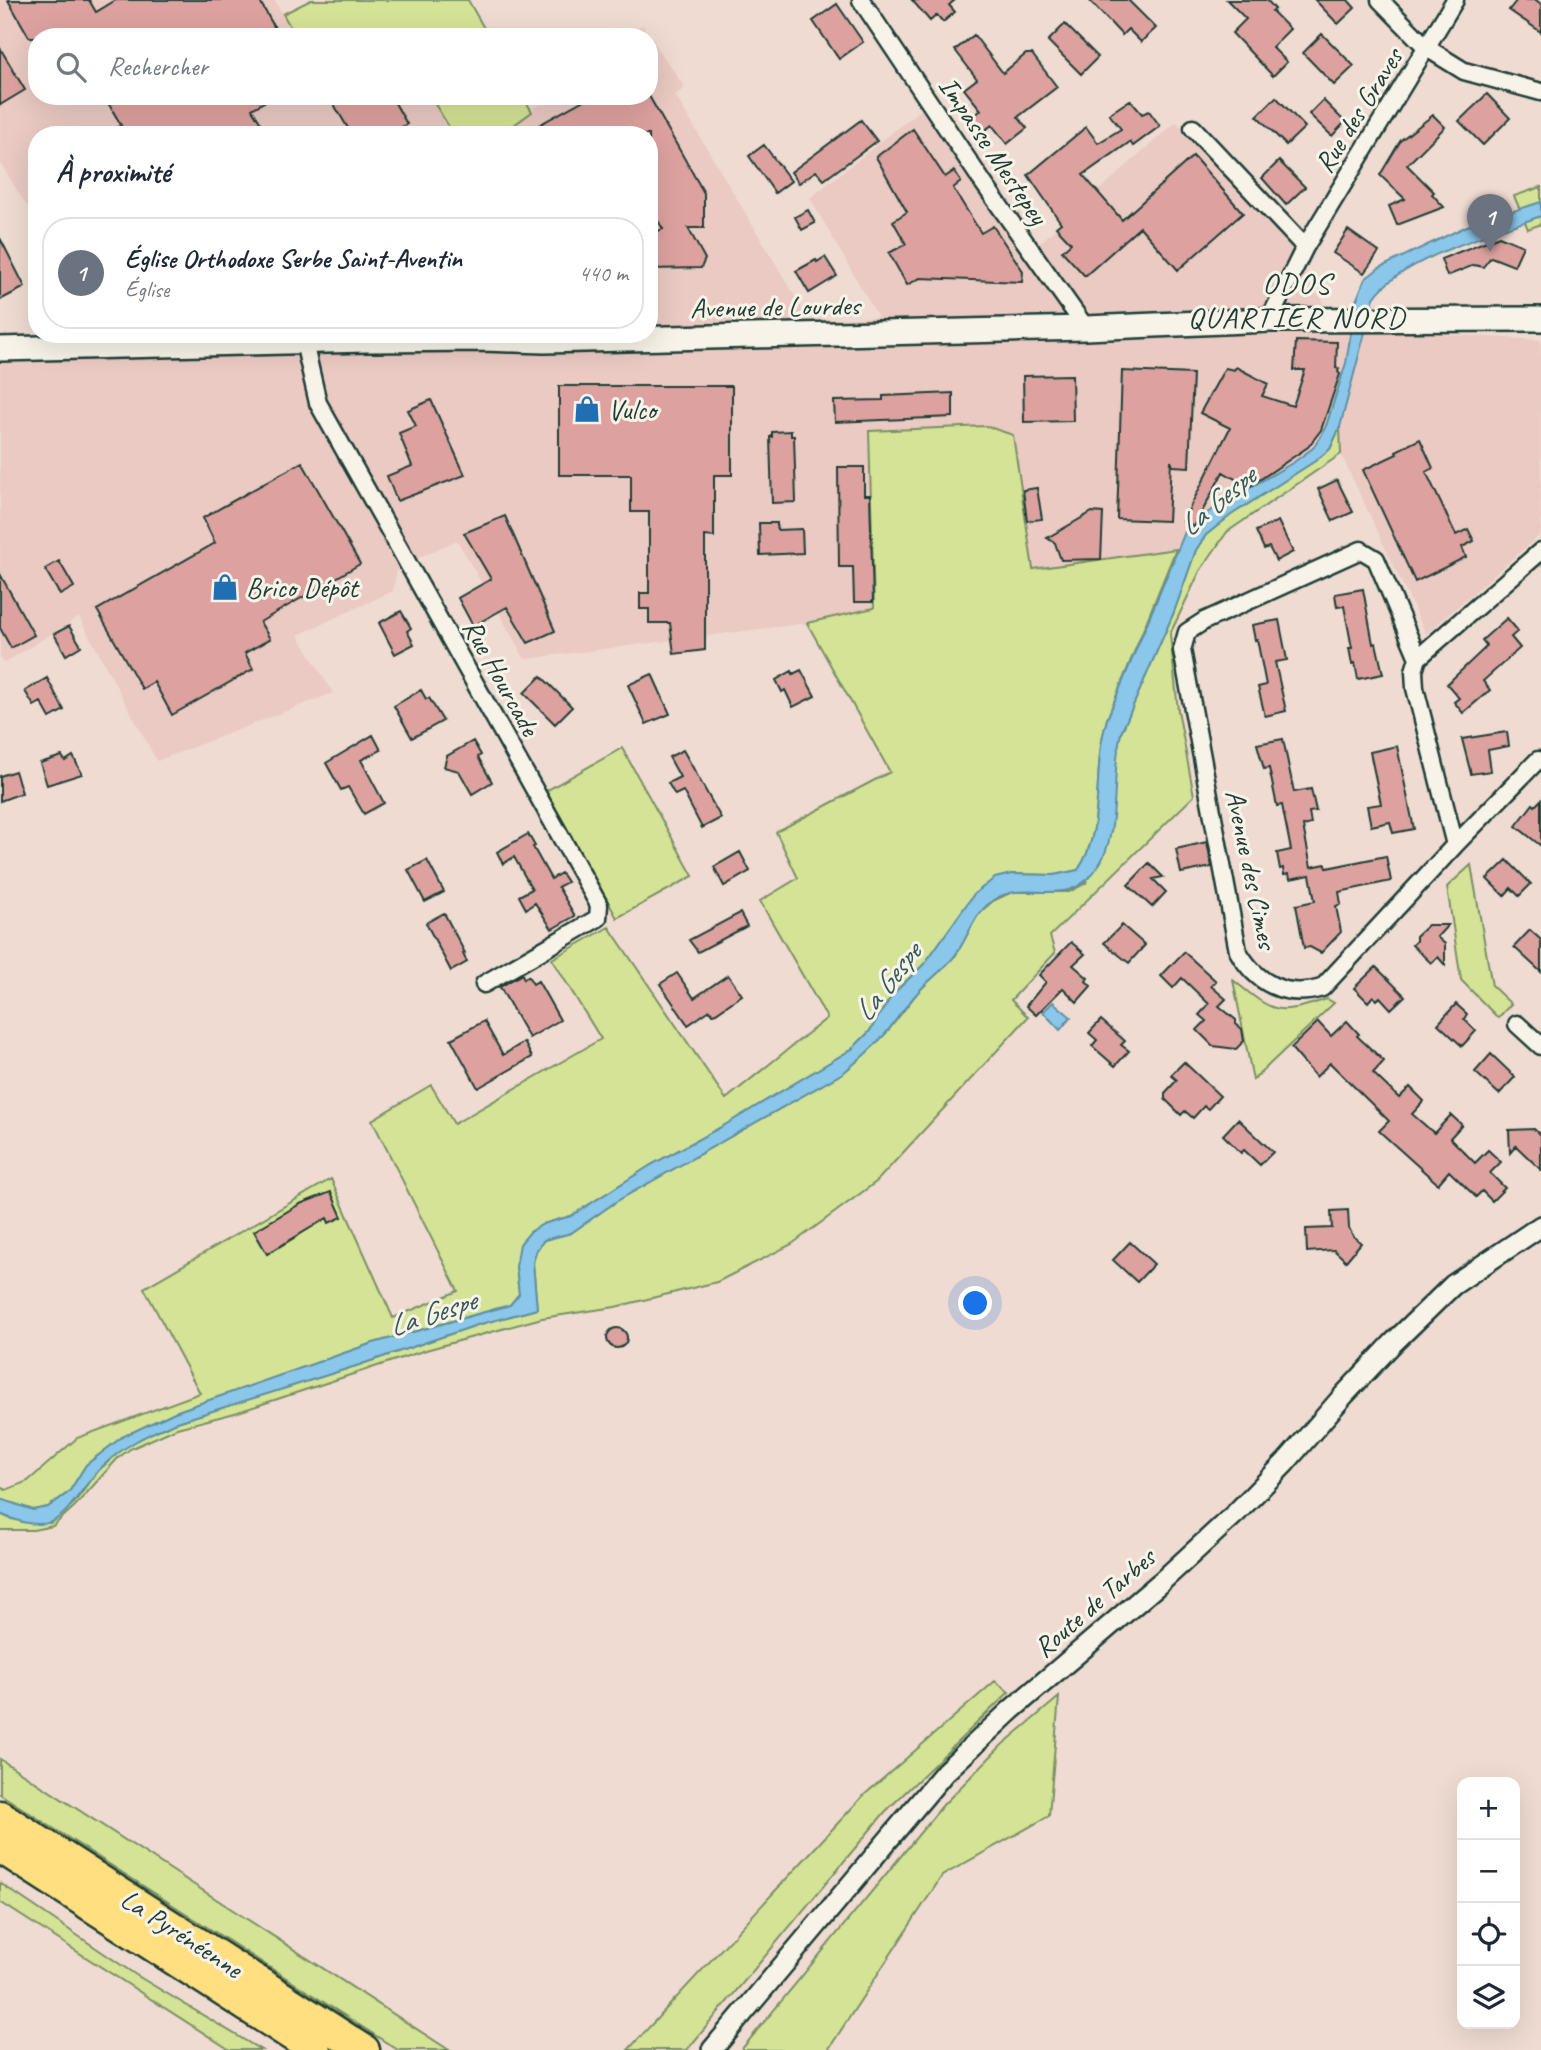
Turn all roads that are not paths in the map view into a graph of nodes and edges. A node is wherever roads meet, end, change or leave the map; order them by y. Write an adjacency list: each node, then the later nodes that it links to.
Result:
1 (862, 0): 10 (street, Impasse Mestepey)
2 (1380, 0): 4 (street)
3 (1455, 0): 4 (street, Rue des Graves)
4 (1427, 48): 5 (street); 7 (street, Rue des Graves)
5 (1541, 92)
6 (1192, 128): 7 (street)
7 (1305, 247): 9 (street, Rue des Graves)
8 (1541, 319): 9 (main road, Avenue de Lourdes)
9 (1269, 320): 10 (main road, Avenue de Lourdes)
10 (1086, 328): 11 (main road, Avenue de Lourdes)
11 (658, 338)
12 (261, 343): 14 (main road, Avenue de Lourdes)
13 (304, 343): 19 (street, Rue Hourcade)
14 (0, 349)
15 (1541, 551): 16 (street)
16 (1418, 658): 18 (street, Avenue des Cimes); 18 (street, Avenue des Cimes)
17 (1538, 760): 18 (street)
18 (1455, 845)
19 (484, 984)
20 (1517, 1024): 21 (street)
21 (1541, 1046)
22 (1541, 1226): 27 (street, Route de Tarbes)
23 (0, 1816): 26 (highway, La Pyrénéenne)
24 (0, 1847): 25 (highway, La Pyrénéenne)
25 (315, 2050)
26 (364, 2050)
27 (712, 2050)

